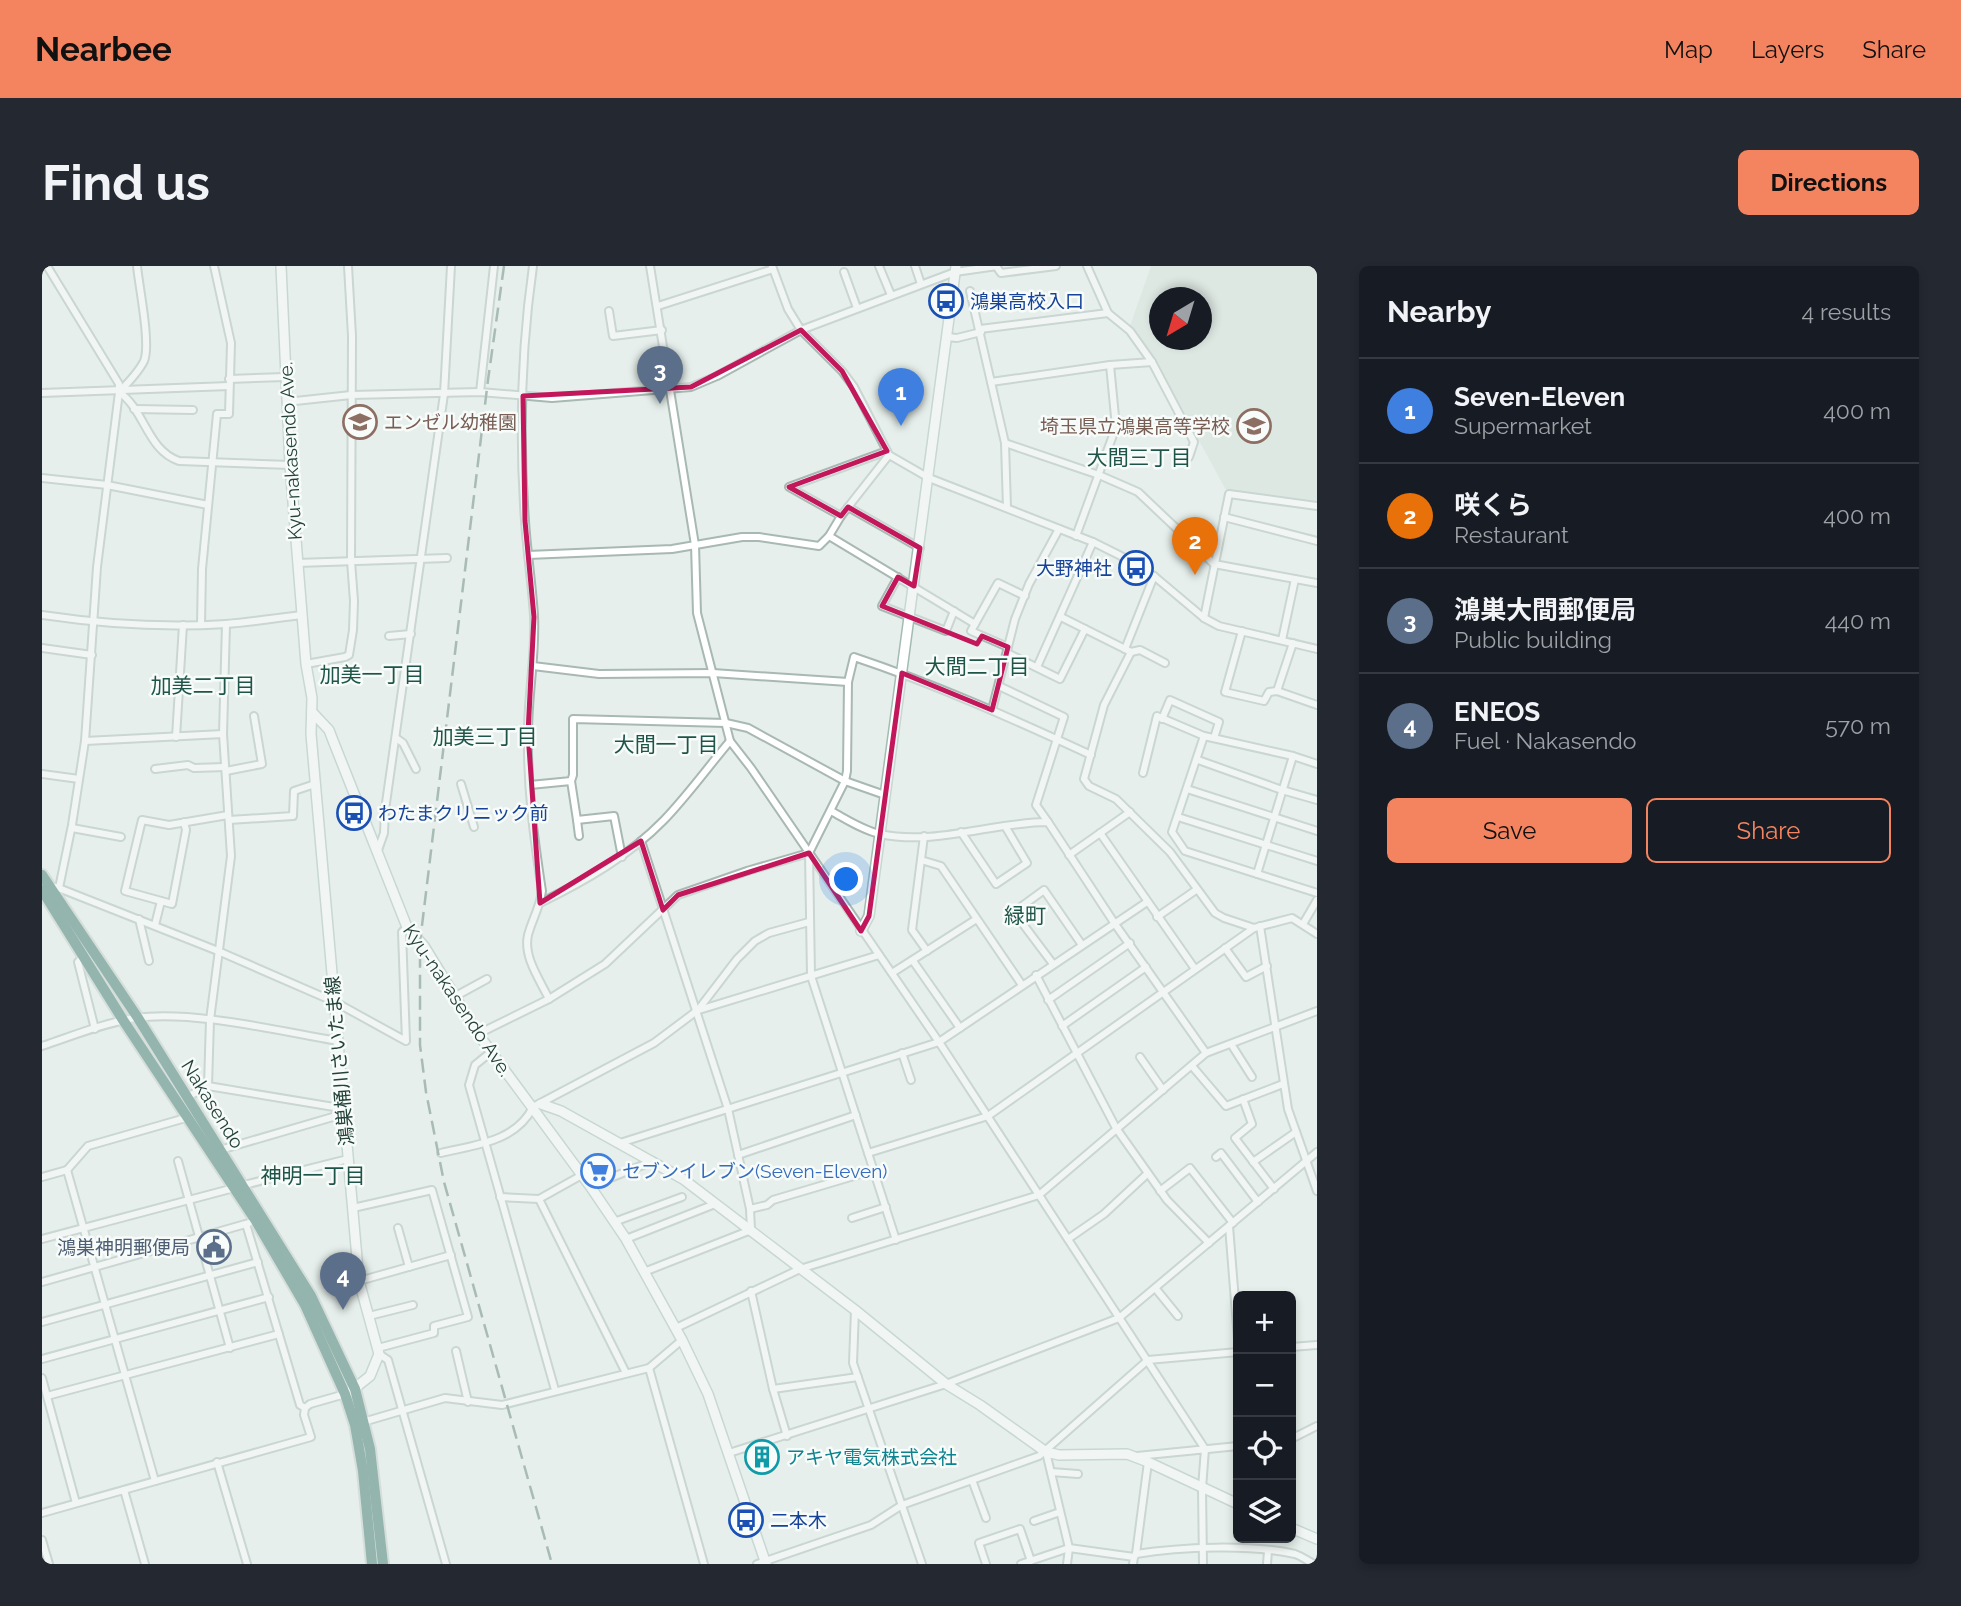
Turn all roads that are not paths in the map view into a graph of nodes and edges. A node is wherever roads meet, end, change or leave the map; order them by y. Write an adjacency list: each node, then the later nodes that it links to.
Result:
1 (47, 266): 36 (street)
2 (137, 266): 36 (street)
3 (214, 266): 34 (street)
4 (281, 266): 32 (main road, Kyu-nakasendo Ave.)
5 (348, 266): 40 (street)
6 (451, 266): 39 (street)
7 (494, 266): 37 (street)
8 (533, 266): 41 (street)
9 (650, 266): 22 (street)
10 (879, 266): 21 (street)
11 (915, 266): 19 (street)
12 (997, 266): 13 (street); 16 (street)
13 (1056, 266)
14 (1087, 266): 25 (street)
15 (773, 267): 22 (street); 27 (street)
16 (985, 267): 17 (street)
17 (956, 269): 19 (street); 29 (main road)
18 (844, 272): 23 (street)
19 (921, 284): 21 (street)
20 (970, 291): 28 (street)
21 (891, 295): 23 (street)
22 (658, 306): 26 (street)
23 (857, 308): 27 (street)
24 (609, 311): 26 (street)
25 (1108, 313): 28 (street); 30 (street)
26 (662, 330): 35 (street)
27 (801, 330): 35 (street); 46 (street)
28 (980, 330): 29 (street); 33 (street)
29 (947, 337): 52 (main road)
30 (1152, 362): 31 (street); 47 (street)
31 (1110, 365): 33 (street); 50 (street)
32 (285, 377): 34 (street); 42 (main road, Kyu-nakasendo Ave.)
33 (991, 382): 45 (street)
34 (229, 383): 36 (street); 48 (street)
35 (669, 389): 41 (street); 65 (street)
36 (119, 392): 38 (street); 43 (street); 53 (street)
37 (480, 392): 39 (street); 41 (street)
38 (42, 393)
39 (444, 394): 40 (street); 68 (street)
40 (351, 396): 42 (street); 70 (street)
41 (523, 396): 67 (street)
42 (286, 402): 49 (main road, Kyu-nakasendo Ave.)
43 (134, 409): 44 (street); 48 (street)
44 (193, 411)
45 (1005, 443): 50 (street); 57 (street)
46 (888, 453): 52 (street); 56 (street); 58 (street)
47 (1189, 457)
48 (212, 462): 49 (street); 54 (street)
49 (290, 465): 71 (main road, Kyu-nakasendo Ave.)
50 (1099, 475): 62 (street); 72 (street)
51 (42, 478): 53 (street)
52 (929, 478): 57 (street); 66 (main road)
53 (107, 485): 54 (street); 85 (street)
54 (208, 505): 89 (street)
55 (1317, 506): 59 (street)
56 (848, 508): 58 (street); 66 (street)
57 (1007, 508): 60 (street)
58 (841, 516): 61 (street)
59 (1224, 517): 63 (street); 72 (street)
60 (1059, 529): 62 (street); 78 (street)
61 (829, 536): 65 (street); 74 (street)
62 (1076, 536): 64 (street)
63 (1317, 541)
64 (1093, 542): 73 (street); 83 (street)
65 (695, 545): 67 (street); 105 (street)
66 (920, 548): 77 (main road)
67 (528, 555): 103 (street)
68 (421, 557): 69 (street); 70 (street); 92 (street)
69 (447, 558)
70 (351, 561): 71 (street); 102 (street)
71 (297, 563): 81 (main road, Kyu-nakasendo Ave.)
72 (1214, 564): 75 (street); 84 (street)
73 (1154, 576): 84 (street); 99 (street)
74 (898, 577): 77 (street); 82 (street)
75 (1295, 579): 76 (street); 94 (street)
76 (1317, 583)
77 (914, 586): 79 (street); 82 (main road)
78 (1024, 596): 87 (street); 98 (street)
79 (954, 611): 82 (street); 87 (street)
80 (42, 615): 85 (street)
81 (302, 615): 86 (street); 102 (main road, Kyu-nakasendo Ave.)
82 (910, 617): 106 (main road)
83 (1061, 617): 90 (street); 104 (street)
84 (1205, 618): 91 (street)
85 (94, 622): 88 (street); 100 (street)
86 (226, 624): 89 (street); 116 (street)
87 (975, 624): 98 (street)
88 (183, 625): 89 (street); 118 (street)
89 (201, 625)
90 (1085, 629): 99 (street); 104 (street)
91 (1242, 631): 94 (street); 109 (street)
92 (411, 634): 93 (street); 119 (street)
93 (389, 636)
94 (1282, 640): 95 (street)
95 (1293, 643): 97 (street); 109 (street)
96 (42, 648): 100 (street)
97 (1317, 649)
98 (1007, 650): 104 (street); 108 (street)
99 (1128, 650): 101 (street); 124 (street)
100 (92, 655): 122 (street)
101 (1165, 663)
102 (306, 664): 112 (main road, Kyu-nakasendo Ave.)
103 (533, 666): 105 (street); 138 (street)
104 (1037, 667)
105 (713, 673): 107 (street); 115 (street)
106 (902, 673): 107 (street); 111 (street); 141 (main road)
107 (848, 682): 135 (street)
108 (999, 686): 111 (street); 120 (street)
109 (1277, 691): 110 (street)
110 (1317, 705)
111 (992, 710): 120 (street)
112 (312, 712): 136 (main road, 鴻巣桶川さいたま線); 163 (main road, Kyu-nakasendo Ave.)
113 (254, 716): 129 (street)
114 (1162, 719): 117 (street); 121 (street); 131 (street)
115 (726, 723): 123 (street); 134 (street); 135 (street)
116 (223, 734): 118 (street); 129 (street)
117 (1204, 736): 121 (street); 126 (street)
118 (176, 737): 122 (street)
119 (396, 738): 130 (street); 163 (street)
120 (1058, 738): 124 (street); 150 (street)
121 (1214, 738): 125 (street)
122 (85, 741): 133 (street)
123 (730, 741): 161 (street); 164 (street)
124 (1091, 755): 144 (street)
125 (1293, 756): 127 (street); 140 (street)
126 (1198, 760): 139 (street); 140 (street)
127 (1317, 764)
128 (155, 769): 129 (street)
129 (226, 769): 146 (street)
130 (416, 769)
131 (1143, 773)
132 (42, 774): 133 (street)
133 (79, 779): 153 (street)
134 (570, 781): 138 (street); 148 (street)
135 (845, 781): 141 (street); 143 (street)
136 (315, 784): 146 (street); 211 (main road, 鴻巣桶川さいたま線)
137 (461, 784): 152 (street)
138 (530, 785): 176 (street)
139 (1187, 789): 145 (street); 147 (street)
140 (1282, 790): 142 (street); 147 (street)
141 (885, 795): 157 (main road)
142 (1317, 800)
143 (831, 811): 157 (street); 164 (street)
144 (1130, 812): 156 (street); 171 (street)
145 (1178, 817): 162 (street); 169 (street)
146 (229, 818): 149 (street); 192 (street)
147 (1274, 818): 154 (street); 162 (street)
148 (577, 820): 158 (street); 166 (street)
149 (184, 822): 174 (street); 174 (street)
150 (1048, 822): 151 (street); 165 (street)
151 (1004, 826): 155 (street); 155 (street)
152 (474, 827)
153 (72, 828): 160 (street); 170 (street)
154 (1317, 831)
155 (961, 832): 159 (street)
156 (1100, 833): 165 (street); 175 (street)
157 (880, 834): 159 (street); 187 (main road)
158 (579, 836)
159 (923, 836): 167 (street)
160 (121, 837)
161 (641, 841): 166 (street); 177 (street)
162 (1265, 845): 168 (street); 169 (street)
163 (377, 853): 185 (main road, Kyu-nakasendo Ave.)
164 (809, 853): 177 (street); 181 (street); 187 (street)
165 (1069, 855): 182 (street)
166 (622, 857): 176 (street)
167 (922, 860): 180 (street); 193 (street)
168 (1317, 861)
169 (1256, 874): 172 (street)
170 (48, 884): 179 (street); 195 (highway, Nakasendo); 214 (highway, Nakasendo)
171 (1196, 890): 178 (street); 186 (street)
172 (1317, 893)
173 (1317, 900): 183 (street)
174 (161, 901): 184 (street)
175 (1147, 902): 178 (street); 182 (street)
176 (540, 903): 209 (street)
177 (663, 910): 209 (street); 212 (street)
178 (1157, 917): 201 (street)
179 (139, 919): 184 (street); 196 (street)
180 (975, 919): 193 (street); 206 (street)
181 (809, 922): 204 (street); 212 (street)
182 (1115, 924): 189 (street); 190 (street)
183 (1303, 924): 186 (street); 188 (street)
184 (155, 925): 192 (street)
185 (407, 927): 208 (main road, Kyu-nakasendo Ave.); 211 (street)
186 (1257, 927): 191 (street); 199 (street)
187 (861, 931): 194 (street)
188 (1317, 934)
189 (1130, 943): 200 (street); 210 (street)
190 (1082, 945): 198 (street); 198 (street)
191 (1225, 948): 199 (street); 201 (street)
192 (218, 951): 211 (street); 216 (street)
193 (927, 951): 197 (street)
194 (879, 955): 202 (street); 204 (street)
195 (84, 956): 215 (highway, Nakasendo); 220 (street)
196 (149, 961)
197 (913, 961): 202 (street); 219 (street)
198 (1053, 964): 203 (street)
199 (1267, 965): 218 (street)
200 (1146, 967): 207 (street); 217 (street)
201 (1195, 969): 207 (street)
202 (892, 974): 223 (street)
203 (1036, 975): 206 (street); 210 (street)
204 (811, 976): 212 (street); 232 (street)
205 (487, 979): 208 (street)
206 (1021, 985): 219 (street)
207 (1164, 991): 227 (street); 228 (street)
208 (454, 997): 221 (main road, Kyu-nakasendo Ave.)
209 (549, 999): 221 (street)
210 (1048, 1000): 217 (street)
211 (335, 1002): 222 (main road, 鴻巣桶川さいたま線)
212 (698, 1010): 240 (street); 241 (street)
213 (1317, 1011): 218 (street)
214 (138, 1018): 215 (street); 216 (street); 238 (highway, Nakasendo)
215 (123, 1020): 220 (street); 245 (highway, Nakasendo)
216 (210, 1020): 222 (street); 236 (street)
217 (1062, 1026): 227 (street)
218 (1276, 1027): 224 (street); 235 (street)
219 (960, 1028): 223 (street)
220 (95, 1029): 225 (street)
221 (478, 1034): 226 (main road, Kyu-nakasendo Ave.)
222 (338, 1041): 242 (main road, 鴻巣桶川さいたま線)
223 (939, 1042): 229 (street); 244 (street)
224 (1231, 1044): 228 (street); 233 (street)
225 (42, 1046)
226 (491, 1052): 240 (main road, Kyu-nakasendo Ave.); 248 (street)
227 (1076, 1053): 244 (street); 246 (street)
228 (1206, 1053): 231 (street)
229 (902, 1054): 232 (street); 234 (street)
230 (1140, 1058): 237 (street)
231 (1192, 1066): 237 (street); 239 (street)
232 (842, 1071): 241 (street); 243 (street)
233 (1252, 1077)
234 (911, 1080)
235 (1283, 1084): 239 (street); 247 (street)
236 (208, 1086): 238 (street); 242 (street)
237 (1163, 1090): 246 (street)
238 (187, 1097): 250 (highway, Nakasendo)
239 (1243, 1099): 259 (street)
240 (537, 1106): 248 (street); 249 (main road); 264 (main road, Kyu-nakasendo Ave.)
241 (728, 1109): 249 (street); 254 (street)
242 (343, 1114): 250 (street); 256 (main road, 鴻巣桶川さいたま線)
243 (856, 1115): 253 (street); 254 (street)
244 (988, 1116): 253 (street); 271 (street)
245 (189, 1117): 261 (street); 267 (highway, Nakasendo)
246 (1116, 1128): 263 (street); 271 (street)
247 (1296, 1132): 259 (street); 260 (street)
248 (484, 1143): 252 (street); 272 (street)
249 (620, 1143): 258 (main road)
250 (220, 1150): 267 (highway, Nakasendo)
251 (1317, 1152): 260 (street)
252 (441, 1153)
253 (868, 1153): 262 (street)
254 (738, 1154): 280 (street)
255 (1216, 1157): 276 (street)
256 (348, 1159): 267 (street); 279 (main road, 鴻巣桶川さいたま線)
257 (178, 1161): 274 (street)
258 (653, 1161): 266 (street); 277 (main road)
259 (1253, 1162): 268 (street)
260 (1306, 1162): 268 (street); 270 (street)
261 (67, 1170): 265 (street); 285 (street)
262 (874, 1170): 278 (street); 280 (street)
263 (1147, 1174): 269 (street); 291 (street)
264 (582, 1175): 266 (main road, Kyu-nakasendo Ave.); 275 (street)
265 (42, 1177)
266 (590, 1186): 282 (main road, Kyu-nakasendo Ave.)
267 (239, 1187): 274 (street); 283 (highway, Nakasendo); 335 (highway, Nakasendo)
268 (1273, 1189): 276 (street)
269 (1160, 1191): 284 (street); 293 (street)
270 (1317, 1191)
271 (1039, 1195): 291 (street); 292 (street)
272 (500, 1197): 275 (street); 334 (street)
273 (682, 1197): 282 (street)
274 (189, 1199): 285 (street); 288 (street)
275 (540, 1199): 328 (street)
276 (1258, 1202): 284 (street)
277 (715, 1204): 287 (main road); 290 (street)
278 (886, 1207): 281 (street); 292 (street)
279 (353, 1208): 294 (street); 301 (main road, 鴻巣桶川さいたま線)
280 (750, 1209): 287 (street)
281 (852, 1218)
282 (614, 1222): 290 (main road, Kyu-nakasendo Ave.)
283 (251, 1223): 288 (street); 295 (street); 335 (highway, Nakasendo)
284 (1231, 1224): 293 (street); 305 (street)
285 (83, 1228): 289 (street); 296 (street)
286 (398, 1228): 297 (street)
287 (751, 1230): 298 (main road); 299 (street)
288 (200, 1237): 296 (street); 300 (street)
289 (42, 1239)
290 (626, 1239): 299 (main road, Kyu-nakasendo Ave.)
291 (1068, 1239): 313 (street)
292 (896, 1240): 298 (street)
293 (1209, 1243): 303 (street)
294 (451, 1255): 297 (street); 323 (street)
295 (258, 1262): 300 (street); 306 (street)
296 (94, 1267): 302 (street); 307 (street)
297 (409, 1267): 301 (street)
298 (800, 1269): 304 (street); 309 (main road)
299 (644, 1272): 315 (main road, Kyu-nakasendo Ave.)
300 (211, 1275): 307 (street); 310 (street)
301 (359, 1281): 311 (main road, 鴻巣桶川さいたま線)
302 (42, 1282)
303 (1156, 1289): 312 (street); 313 (street)
304 (751, 1291): 315 (street); 333 (street)
305 (1235, 1291)
306 (269, 1297): 310 (street); 316 (street)
307 (105, 1303): 314 (street); 317 (street)
308 (413, 1304): 311 (street)
309 (855, 1310): 330 (street); 332 (main road)
310 (220, 1311): 317 (street); 321 (street)
311 (369, 1316): 323 (main road, 鴻巣桶川さいたま線)
312 (1178, 1316)
313 (1119, 1318): 326 (street); 332 (street)
314 (42, 1322)
315 (676, 1328): 318 (main road, Kyu-nakasendo Ave.)
316 (279, 1334): 321 (street); 338 (street)
317 (115, 1340): 325 (street); 329 (street)
318 (682, 1340): 327 (street); 348 (main road, Kyu-nakasendo Ave.)
319 (1317, 1345): 320 (street)
320 (1296, 1347)
321 (230, 1348): 329 (street)
322 (456, 1350): 337 (street)
323 (378, 1352): 335 (main road); 340 (street)
324 (1233, 1352): 326 (street)
325 (42, 1359)
326 (1148, 1360): 346 (street); 347 (street)
327 (649, 1368): 328 (street); 380 (street)
328 (626, 1373): 334 (street)
329 (125, 1376): 336 (street); 354 (street)
330 (858, 1377): 333 (street); 339 (street)
331 (42, 1378): 336 (street)
332 (946, 1384): 339 (street); 347 (main road)
333 (773, 1389): 343 (street)
334 (555, 1390): 337 (street)
335 (350, 1391): 338 (street); 341 (highway, Nakasendo); 377 (highway, Nakasendo)
336 (45, 1392): 359 (street)
337 (468, 1402): 340 (street)
338 (305, 1408): 350 (street)
339 (868, 1408): 343 (street); 360 (street)
340 (403, 1410): 341 (street); 379 (street)
341 (363, 1422): 378 (highway, Nakasendo)
342 (1317, 1426): 344 (street)
343 (787, 1436): 348 (street)
344 (1296, 1436)
345 (1233, 1446): 346 (street)
346 (1205, 1449): 349 (street); 356 (street)
347 (1046, 1452): 349 (main road); 352 (street); 355 (street)
348 (729, 1453): 373 (main road, Kyu-nakasendo Ave.)
349 (1135, 1457): 351 (main road)
350 (217, 1462): 354 (street); 376 (street)
351 (1148, 1462): 356 (main road); 371 (street)
352 (1051, 1472): 353 (street); 361 (street)
353 (1078, 1474)
354 (155, 1480): 357 (street)
355 (972, 1480): 360 (street); 363 (street)
356 (1202, 1488): 358 (main road); 369 (street)
357 (124, 1489): 359 (street); 375 (street)
358 (1233, 1502)
359 (76, 1503): 362 (street)
360 (902, 1505): 373 (street); 381 (street)
361 (1060, 1512): 364 (street); 368 (street)
362 (42, 1513)
363 (986, 1517)
364 (1034, 1521)
365 (1296, 1530): 366 (main road)
366 (1317, 1539)
367 (42, 1540): 374 (street)
368 (1069, 1548): 371 (street); 372 (street); 384 (street)
369 (1203, 1548): 370 (street); 371 (street); 385 (street)
370 (1268, 1551): 386 (street); 387 (street)
371 (1134, 1558)
372 (1031, 1561): 382 (street); 383 (street)
373 (763, 1563)
374 (49, 1564)
375 (145, 1564)
376 (247, 1564)
377 (372, 1564)
378 (383, 1564)
379 (446, 1564)
380 (704, 1564)
381 (922, 1564)
382 (986, 1564)
383 (1021, 1564)
384 (1067, 1564)
385 (1203, 1564)
386 (1268, 1564)
387 (1314, 1564)

